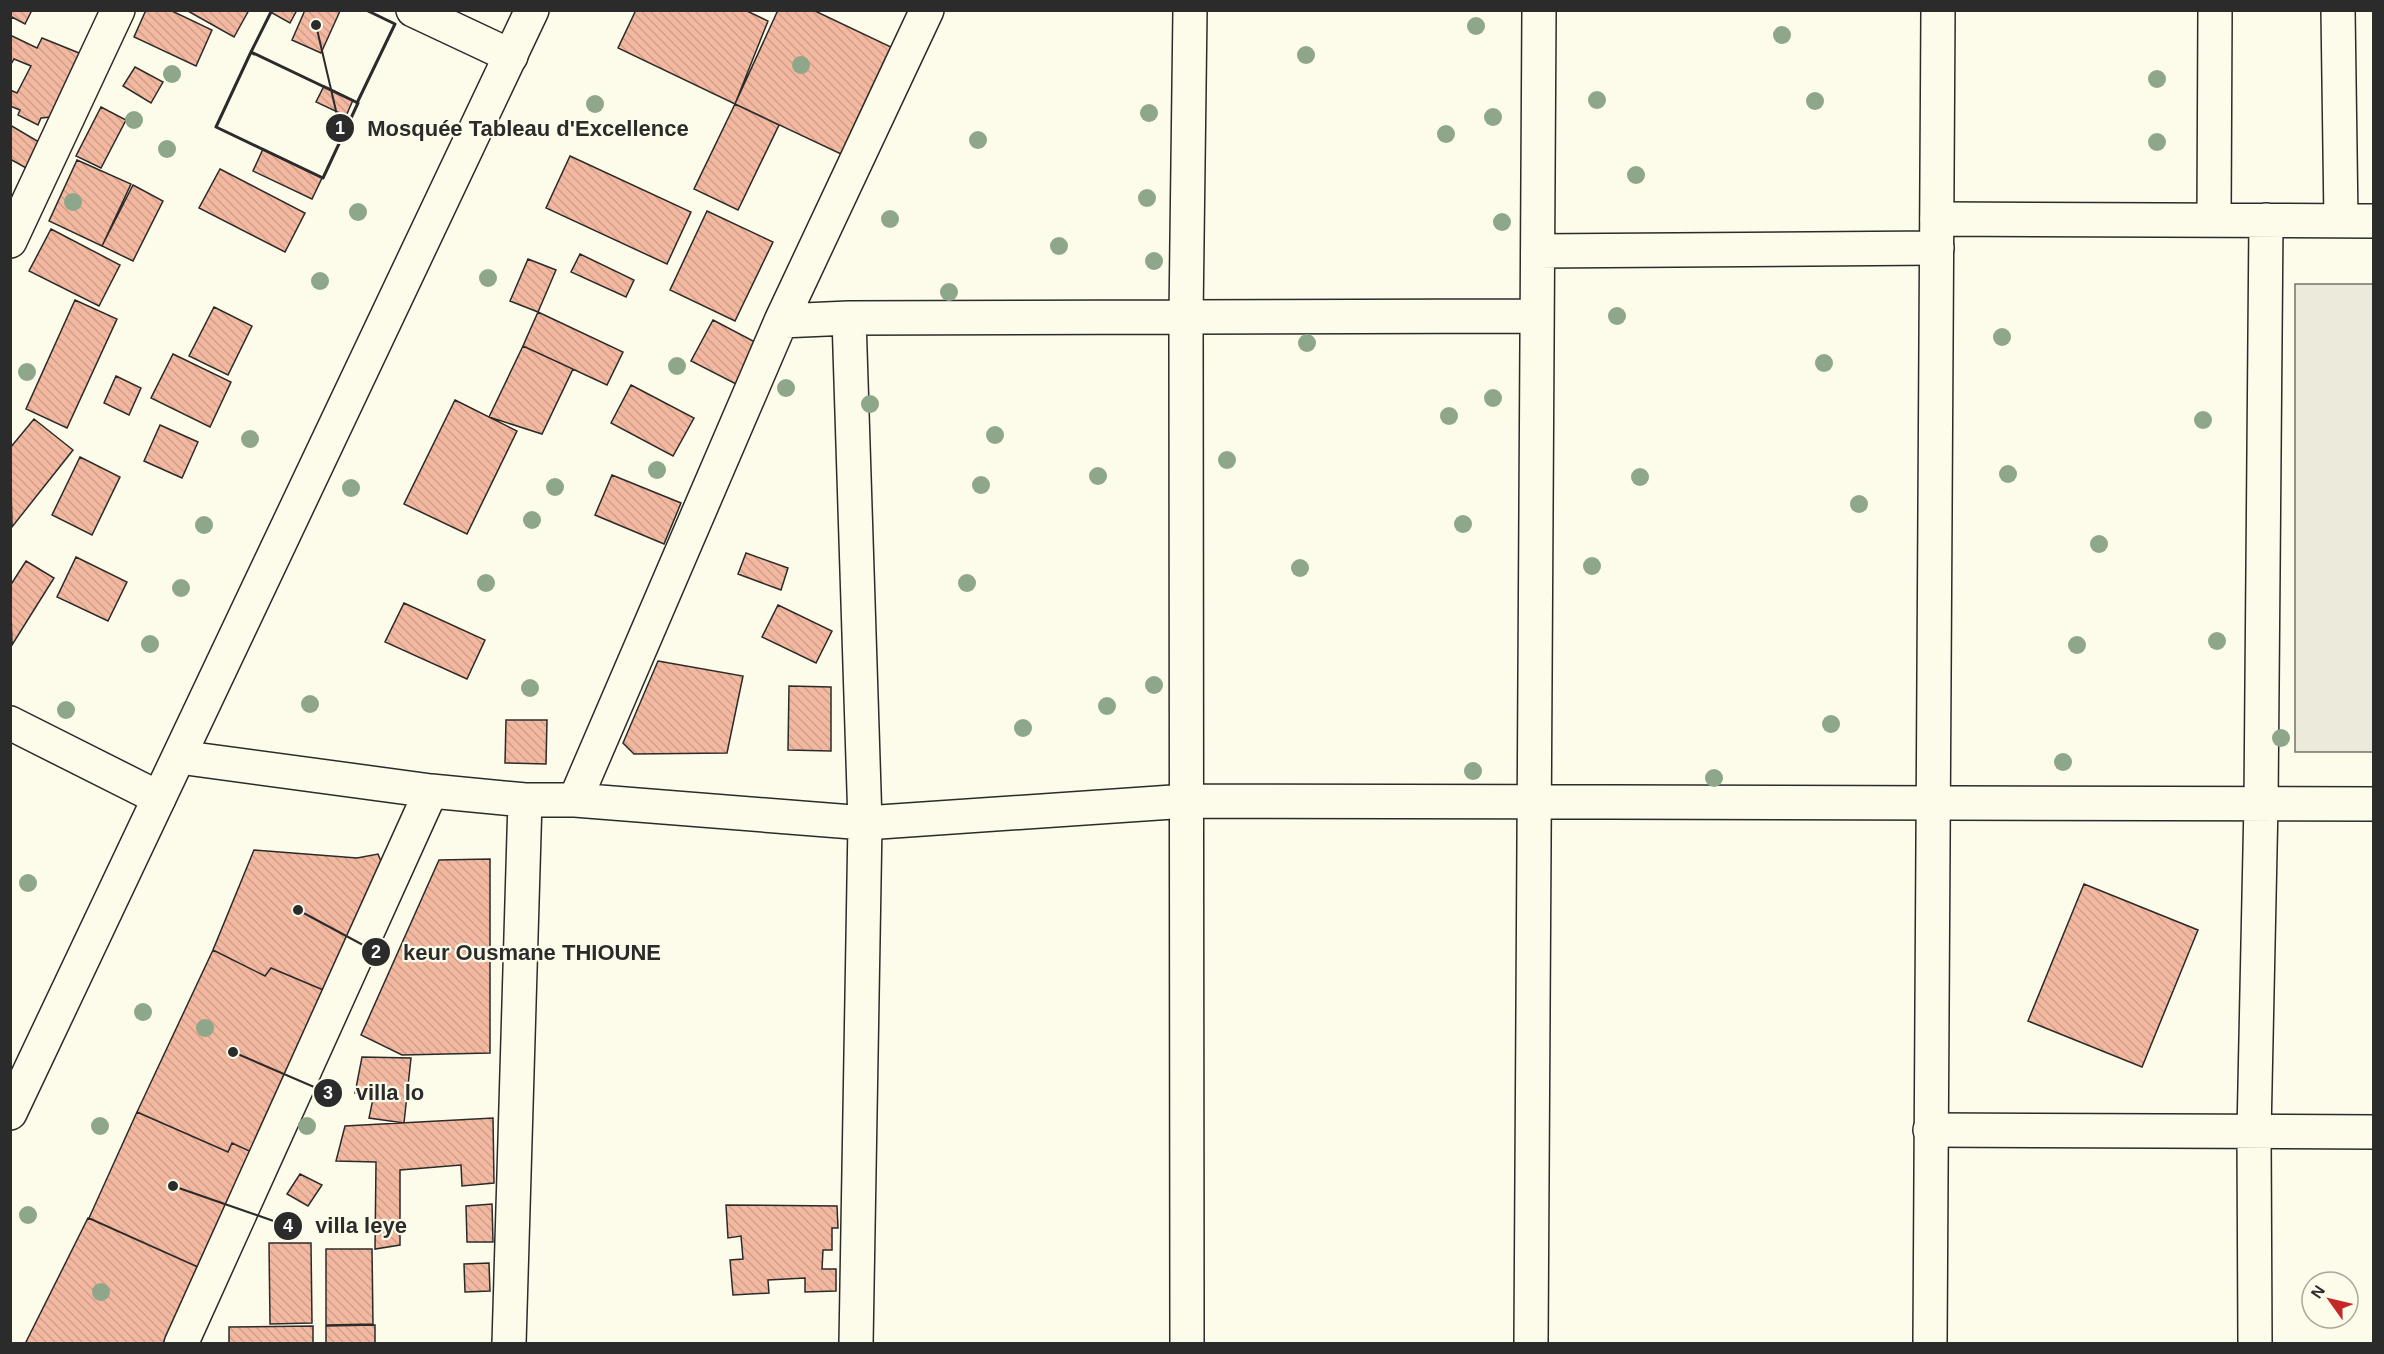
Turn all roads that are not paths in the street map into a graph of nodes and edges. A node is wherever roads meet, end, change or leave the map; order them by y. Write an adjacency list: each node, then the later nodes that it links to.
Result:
1 (118, 10): 16 (main road)
2 (413, 10): 10 (main road)
3 (532, 10): 10 (main road)
4 (927, 10): 21 (main road)
5 (1190, 10): 18 (main road)
6 (1539, 10): 17 (main road)
7 (1938, 10): 15 (main road)
8 (2215, 10): 11 (main road)
9 (2338, 10): 13 (main road)
10 (511, 56): 23 (main road)
11 (2214, 220): 12 (main road); 15 (main road)
12 (2266, 220): 13 (main road); 31 (main road)
13 (2341, 221): 14 (main road)
14 (2373, 221)
15 (1937, 234): 17 (main road); 30 (main road)
16 (10, 241)
17 (1538, 251): 19 (main road)
18 (1186, 316): 19 (main road); 20 (main road); 28 (main road)
19 (1537, 316): 29 (main road)
20 (849, 318): 21 (main road); 33 (main road)
21 (781, 321): 27 (main road)
22 (10, 723): 25 (main road)
23 (179, 757): 24 (main road); 25 (main road)
24 (431, 791): 26 (main road); 38 (main road)
25 (159, 798): 34 (main road)
26 (525, 800): 27 (main road); 39 (main road)
27 (575, 800): 33 (main road)
28 (1187, 801): 29 (main road); 33 (main road); 41 (main road)
29 (1534, 802): 30 (main road); 42 (main road)
30 (1935, 803): 31 (main road); 35 (main road)
31 (2261, 803): 32 (main road); 37 (main road)
32 (2373, 804)
33 (865, 824): 40 (main road)
34 (10, 1113)
35 (1930, 1130): 37 (main road); 43 (main road)
36 (2373, 1132): 37 (main road)
37 (2254, 1133): 44 (main road)
38 (181, 1344)
39 (509, 1344)
40 (856, 1344)
41 (1187, 1344)
42 (1531, 1344)
43 (1930, 1344)
44 (2255, 1344)

